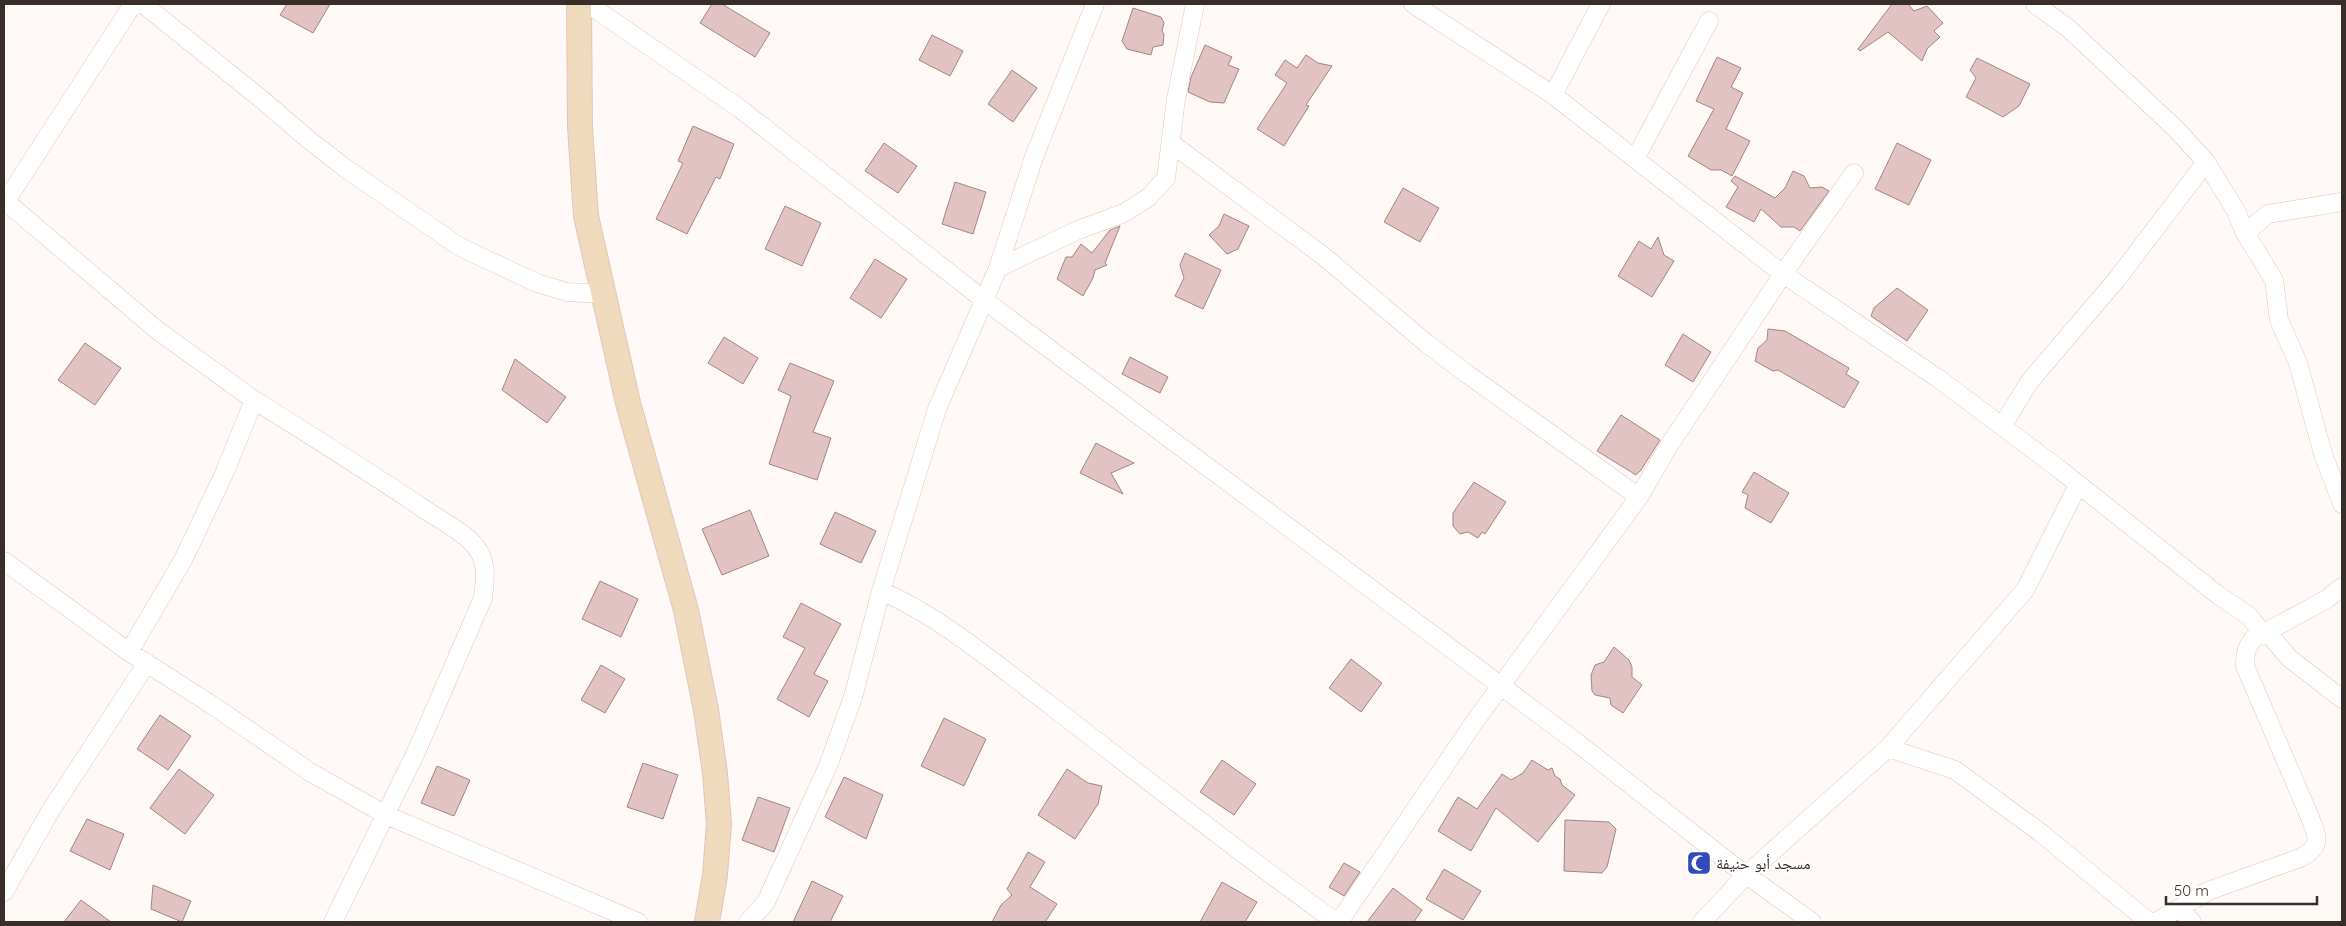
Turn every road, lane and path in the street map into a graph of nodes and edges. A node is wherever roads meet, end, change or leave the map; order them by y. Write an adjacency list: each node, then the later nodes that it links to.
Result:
1 (579, 4): 20 (main road)
2 (588, 4): 21 (street)
3 (1095, 4): 18 (street)
4 (1195, 4): 11 (street)
5 (1413, 4): 10 (street)
6 (1601, 4): 10 (street)
7 (2035, 4): 13 (street)
8 (144, 5): 15 (street); 20 (street)
9 (1709, 21): 12 (street)
10 (1553, 95): 12 (street)
11 (1172, 144): 18 (street); 25 (street)
12 (1635, 159): 19 (street)
13 (2206, 162): 17 (street); 23 (street)
14 (1854, 174): 19 (street)
15 (4, 202): 22 (street)
16 (2342, 202): 17 (street)
17 (2245, 233): 26 (street)
18 (998, 268): 21 (street)
19 (1783, 274): 23 (street); 25 (street)
20 (604, 294): 40 (main road)
21 (984, 300): 29 (street); 33 (street)
22 (254, 400): 31 (street); 36 (street)
23 (2002, 426): 24 (street)
24 (2078, 485): 30 (street); 35 (street)
25 (1639, 497): 33 (street)
26 (2342, 504)
27 (4, 561): 31 (street)
28 (2342, 587): 30 (street)
29 (881, 591): 43 (street); 44 (street)
30 (2264, 632): 34 (street); 39 (street)
31 (129, 652): 32 (street)
32 (147, 663): 36 (street); 38 (street)
33 (1501, 686): 37 (street); 44 (street)
34 (2342, 699)
35 (1888, 748): 37 (street); 47 (street)
36 (386, 815): 41 (street); 42 (street)
37 (1746, 875): 45 (street); 46 (street)
38 (4, 892)
39 (2186, 916): 48 (street)
40 (711, 921)
41 (333, 922)
42 (638, 922)
43 (748, 922)
44 (1337, 922)
45 (1702, 922)
46 (1812, 922)
47 (2149, 922)
48 (2156, 922)

